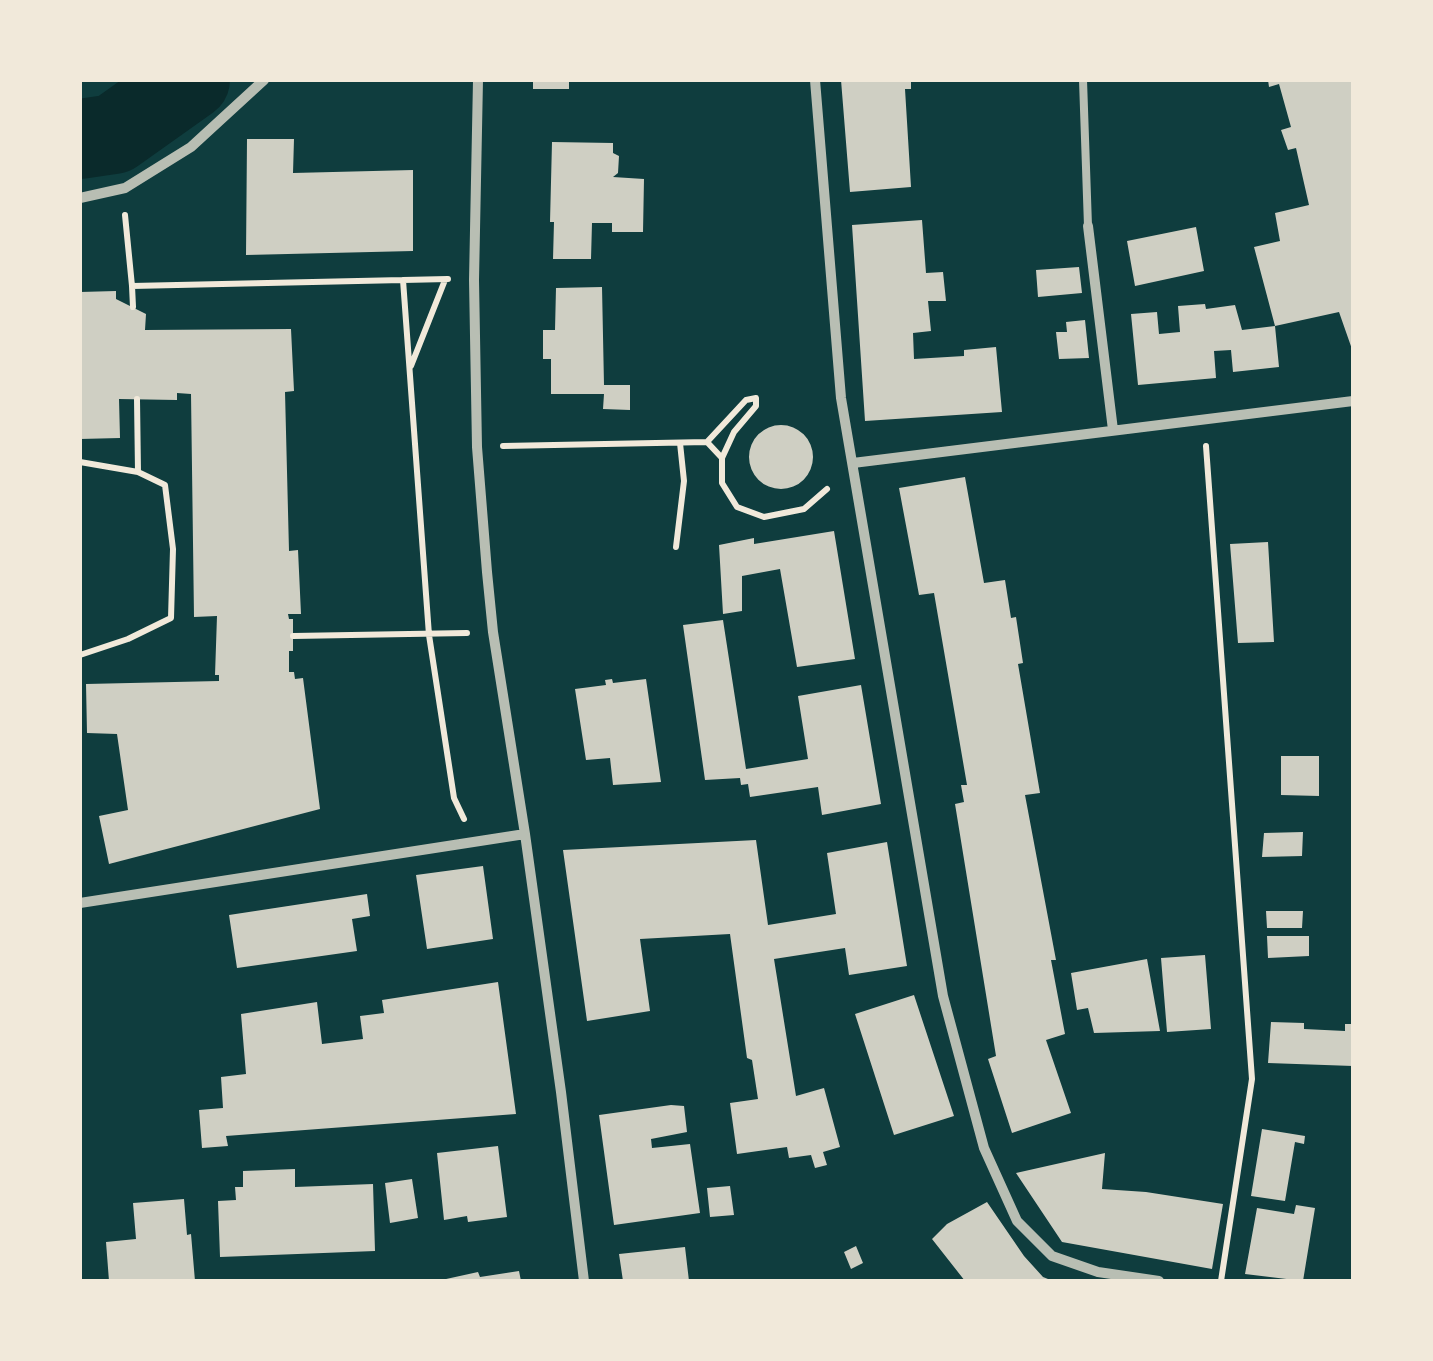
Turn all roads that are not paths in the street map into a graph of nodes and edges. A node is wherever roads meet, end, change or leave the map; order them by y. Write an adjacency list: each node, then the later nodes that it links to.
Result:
1 (264, 80): 5 (street)
2 (478, 80): 10 (street)
3 (815, 80): 9 (street)
4 (1083, 80): 6 (lane)
5 (80, 198)
6 (1088, 226): 8 (street)
7 (1353, 401): 8 (street)
8 (1113, 430): 9 (street)
9 (852, 463): 13 (street)
10 (525, 834): 11 (street); 12 (street)
11 (80, 903)
12 (584, 1281)
13 (1158, 1281)

